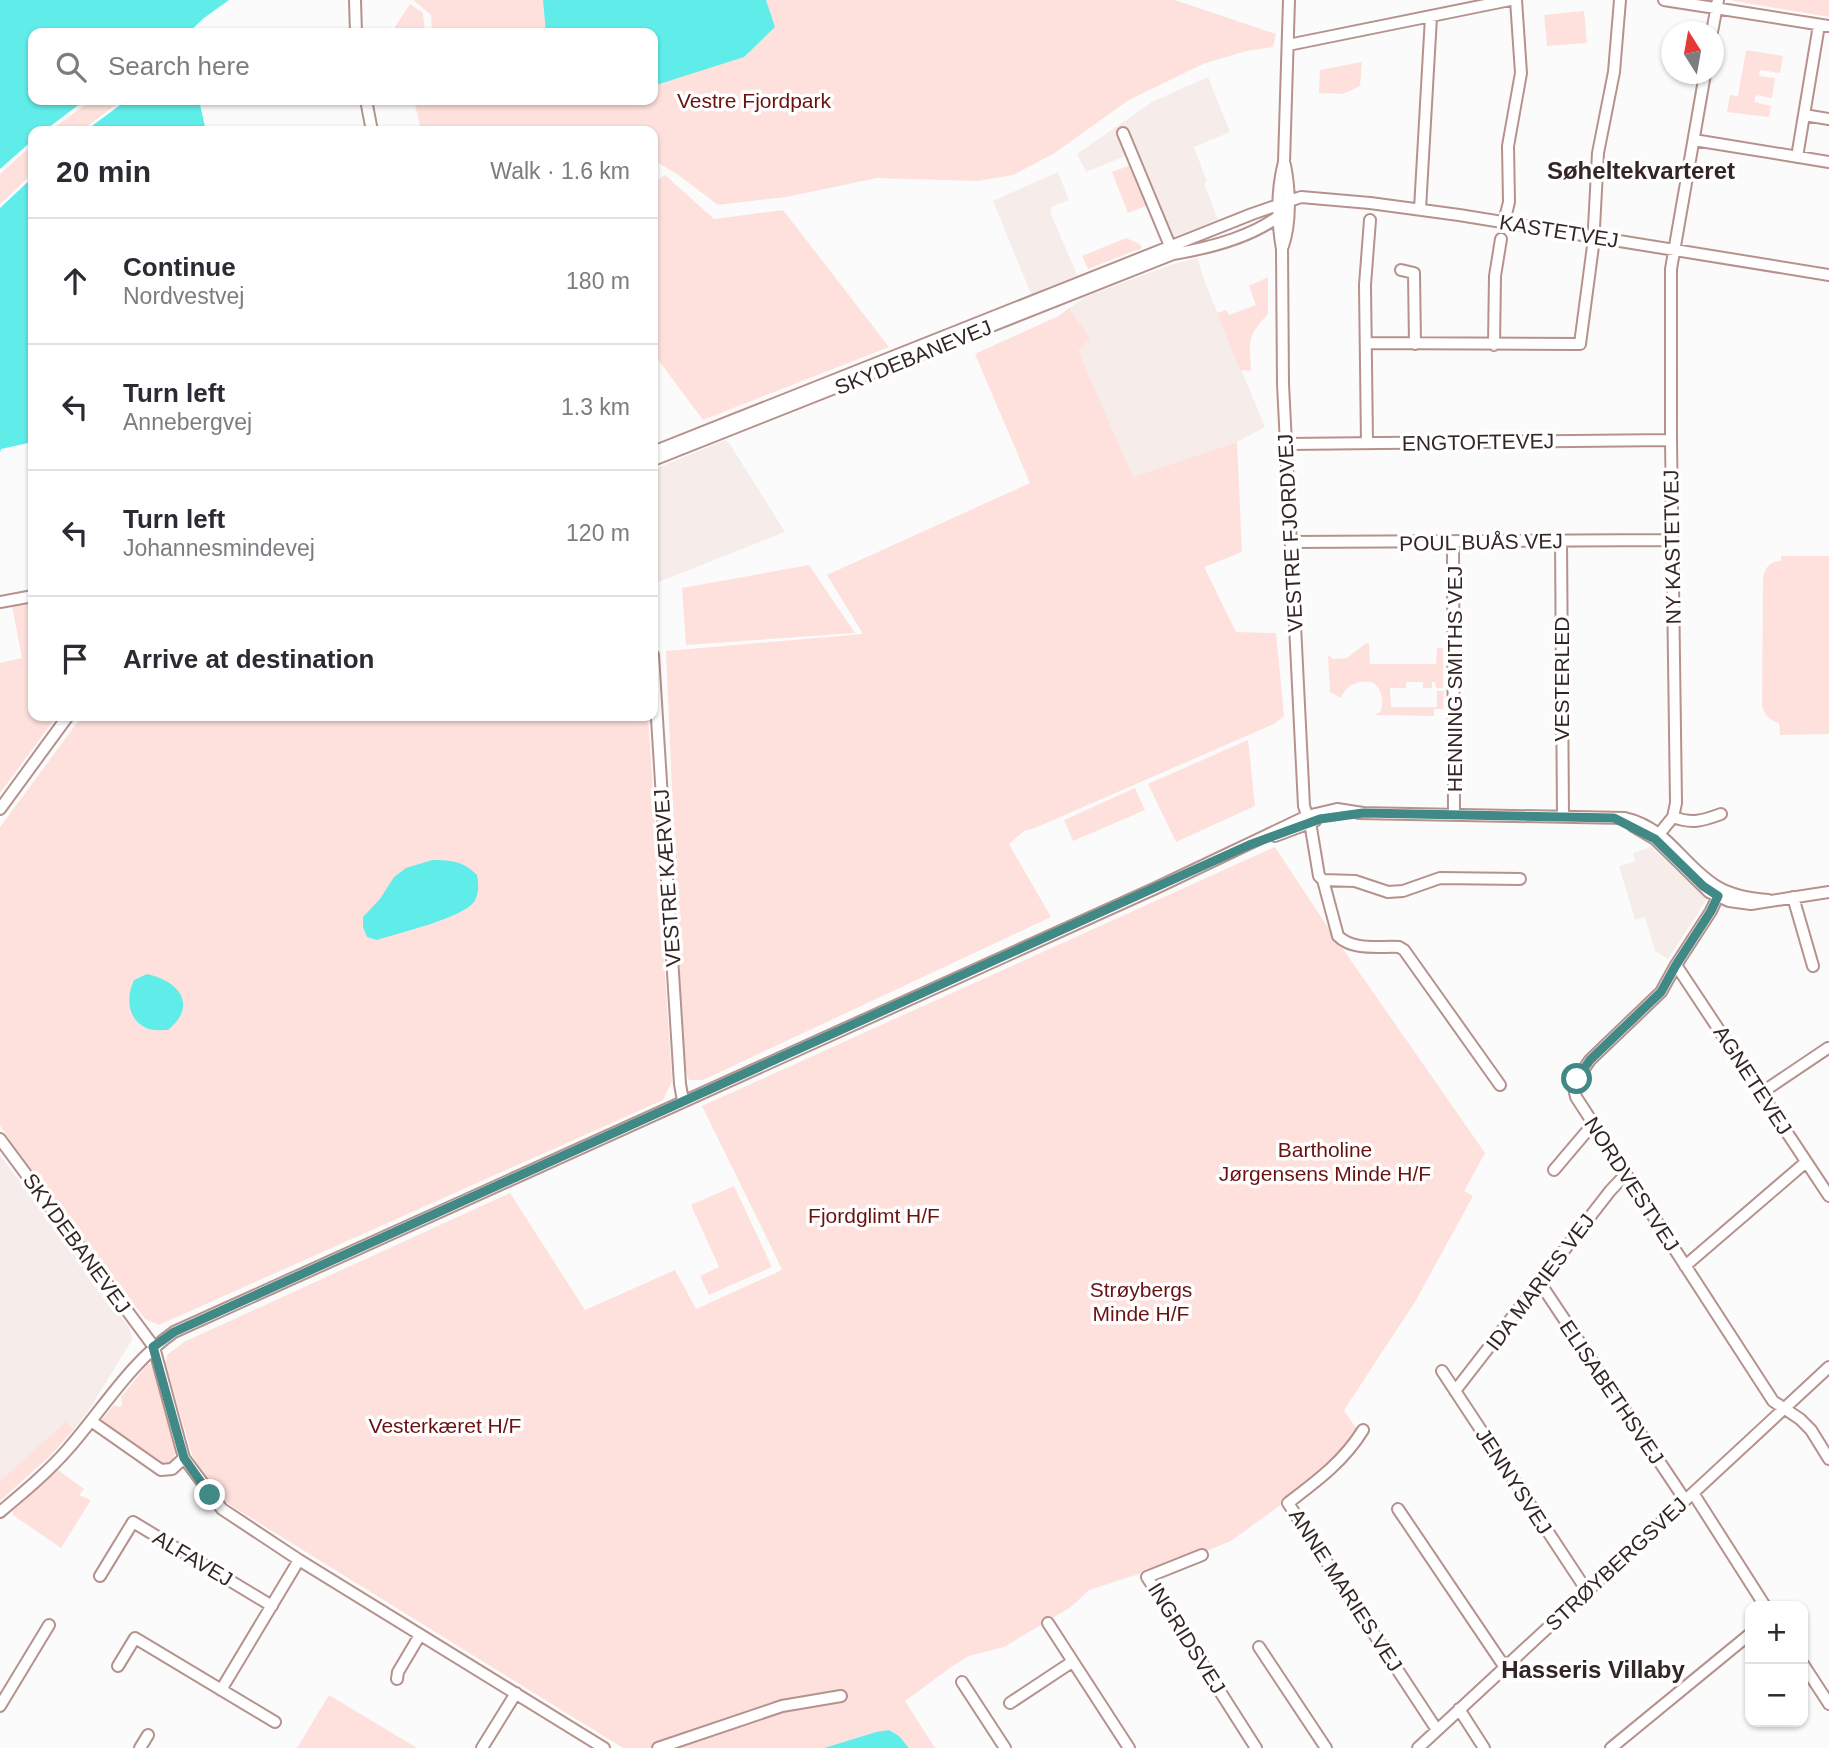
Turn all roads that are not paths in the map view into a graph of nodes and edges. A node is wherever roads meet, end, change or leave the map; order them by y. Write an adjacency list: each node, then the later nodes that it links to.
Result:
1 (355, 0): 10 (street)
2 (1289, 0): 11 (street, VESTRE FJORDVEJ)
3 (1510, 0): 8 (street)
4 (1516, 0): 24 (street)
5 (1620, 0): 25 (street)
6 (1664, 0): 7 (street)
7 (1717, 4): 9 (street)
8 (1431, 17): 11 (street); 22 (street)
9 (1824, 26): 14 (street)
10 (356, 28)
11 (1288, 46): 21 (street, VESTRE FJORDVEJ)
12 (1703, 84): 18 (street, NY KASTETVEJ)
13 (367, 105): 16 (street)
14 (1804, 115): 15 (street); 19 (street)
15 (1829, 119)
16 (371, 126)
17 (1123, 133): 27 (street)
18 (1694, 140): 19 (street); 28 (street, NY KASTETVEJ)
19 (1797, 157): 20 (street)
20 (1829, 162)
21 (1283, 207): 22 (street, KASTETVEJ); 27 (street, SKYDEBANEVEJ); 36 (street, VESTRE FJORDVEJ)
22 (1420, 209): 24 (street, KASTETVEJ)
23 (1370, 220): 31 (street)
24 (1504, 222): 25 (street, KASTETVEJ)
25 (1593, 237): 28 (street, KASTETVEJ); 33 (street)
26 (1500, 239): 33 (street)
27 (1172, 250): 37 (street, SKYDEBANEVEJ); 38 (street, SKYDEBANEVEJ)
28 (1674, 250): 30 (street, KASTETVEJ); 34 (street, NY KASTETVEJ)
29 (1401, 271): 32 (street)
30 (1829, 275)
31 (1367, 343): 32 (street); 35 (street)
32 (1415, 344): 33 (street)
33 (1494, 345)
34 (1671, 440): 35 (street, ENGTOFTEVEJ); 39 (street, NY KASTETVEJ)
35 (1367, 443): 36 (street, ENGTOFTEVEJ)
36 (1286, 444): 41 (street, VESTRE FJORDVEJ)
37 (658, 450)
38 (658, 458)
39 (1672, 540): 40 (street, POUL BUÅS VEJ); 51 (street, NY KASTETVEJ)
40 (1561, 541): 42 (street, POUL BUÅS VEJ); 50 (street, VESTERLED)
41 (1290, 542): 42 (street, POUL BUÅS VEJ); 52 (street, VESTRE FJORDVEJ)
42 (1453, 543): 49 (street, HENNING SMITHS VEJ)
43 (28, 597): 44 (street)
44 (0, 603)
45 (64, 721): 47 (street)
46 (657, 721): 65 (street, VESTRE KÆRVEJ)
47 (0, 809)
48 (1721, 814): 51 (street)
49 (1454, 815): 50 (street); 52 (street)
50 (1563, 817): 53 (street)
51 (1672, 817): 53 (street)
52 (1308, 819): 55 (street, VESTRE FJORDVEJ); 65 (street)
53 (1657, 836): 57 (street); 59 (street)
54 (1520, 879): 55 (street)
55 (1322, 880): 63 (street, VESTRE FJORDVEJ)
56 (1829, 892): 58 (street)
57 (1718, 896): 59 (street); 60 (street, NORDVESTVEJ)
58 (1794, 897): 59 (street); 61 (street)
59 (1768, 900)
60 (1676, 965): 64 (street, AGNETEVEJ); 66 (street, NORDVESTVEJ)
61 (1813, 966)
62 (1828, 1048): 64 (street)
63 (1500, 1085)
64 (1761, 1093): 68 (street, AGNETEVEJ)
65 (683, 1101): 74 (street)
66 (1594, 1124): 69 (street); 70 (street, NORDVESTVEJ)
67 (0, 1139): 74 (street, SKYDEBANEVEJ)
68 (1806, 1162): 71 (street, AGNETEVEJ); 72 (street)
69 (1554, 1170)
70 (1626, 1174): 72 (street, NORDVESTVEJ); 73 (street, IDA MARIES VEJ)
71 (1829, 1196)
72 (1685, 1266): 78 (street, NORDVESTVEJ)
73 (1540, 1283): 77 (street, IDA MARIES VEJ); 83 (street, ELISABETHSVEJ)
74 (153, 1347): 79 (street); 81 (street)
75 (1829, 1367): 78 (street, STRØYBERGSVEJ)
76 (1442, 1371): 77 (street, JENNYSVEJ)
77 (1455, 1391): 89 (street, JENNYSVEJ)
78 (1784, 1409): 82 (street, NORDVESTVEJ); 83 (street, STRØYBERGSVEJ)
79 (91, 1421): 81 (street); 85 (street)
80 (1363, 1430): 111 (street, ANNE MARIES VEJ)
81 (184, 1458): 87 (street)
82 (1829, 1459)
83 (1689, 1497): 89 (street, STRØYBERGSVEJ); 90 (street, ELISABETHSVEJ)
84 (1398, 1509): 99 (street)
85 (0, 1512)
86 (1202, 1555): 119 (street, INGRIDSVEJ)
87 (299, 1560): 91 (street); 94 (street)
88 (100, 1576): 91 (street, ALFAVEJ)
89 (1587, 1591): 99 (street, STRØYBERGSVEJ)
90 (1762, 1601)
91 (272, 1605): 103 (street)
92 (1048, 1623): 97 (street)
93 (49, 1625): 108 (street)
94 (420, 1635): 101 (street); 104 (street)
95 (1745, 1638): 123 (street)
96 (1259, 1647): 120 (street)
97 (1072, 1662): 106 (street); 118 (street)
98 (118, 1666): 103 (street)
99 (1504, 1666): 109 (street, STRØYBERGSVEJ)
100 (1808, 1672): 107 (street)
101 (397, 1679)
102 (962, 1682): 117 (street)
103 (221, 1690): 110 (street)
104 (516, 1693): 114 (street); 115 (street)
105 (841, 1696): 116 (street)
106 (1010, 1703)
107 (1829, 1704)
108 (0, 1706)
109 (1458, 1709): 111 (street, STRØYBERGSVEJ); 122 (street)
110 (275, 1722)
111 (1437, 1730): 121 (street, STRØYBERGSVEJ)
112 (148, 1735): 113 (street)
113 (141, 1748)
114 (482, 1748)
115 (604, 1748)
116 (658, 1748)
117 (1005, 1748)
118 (1129, 1748)
119 (1255, 1748)
120 (1326, 1748)
121 (1418, 1748)
122 (1484, 1748)
123 (1612, 1748)

